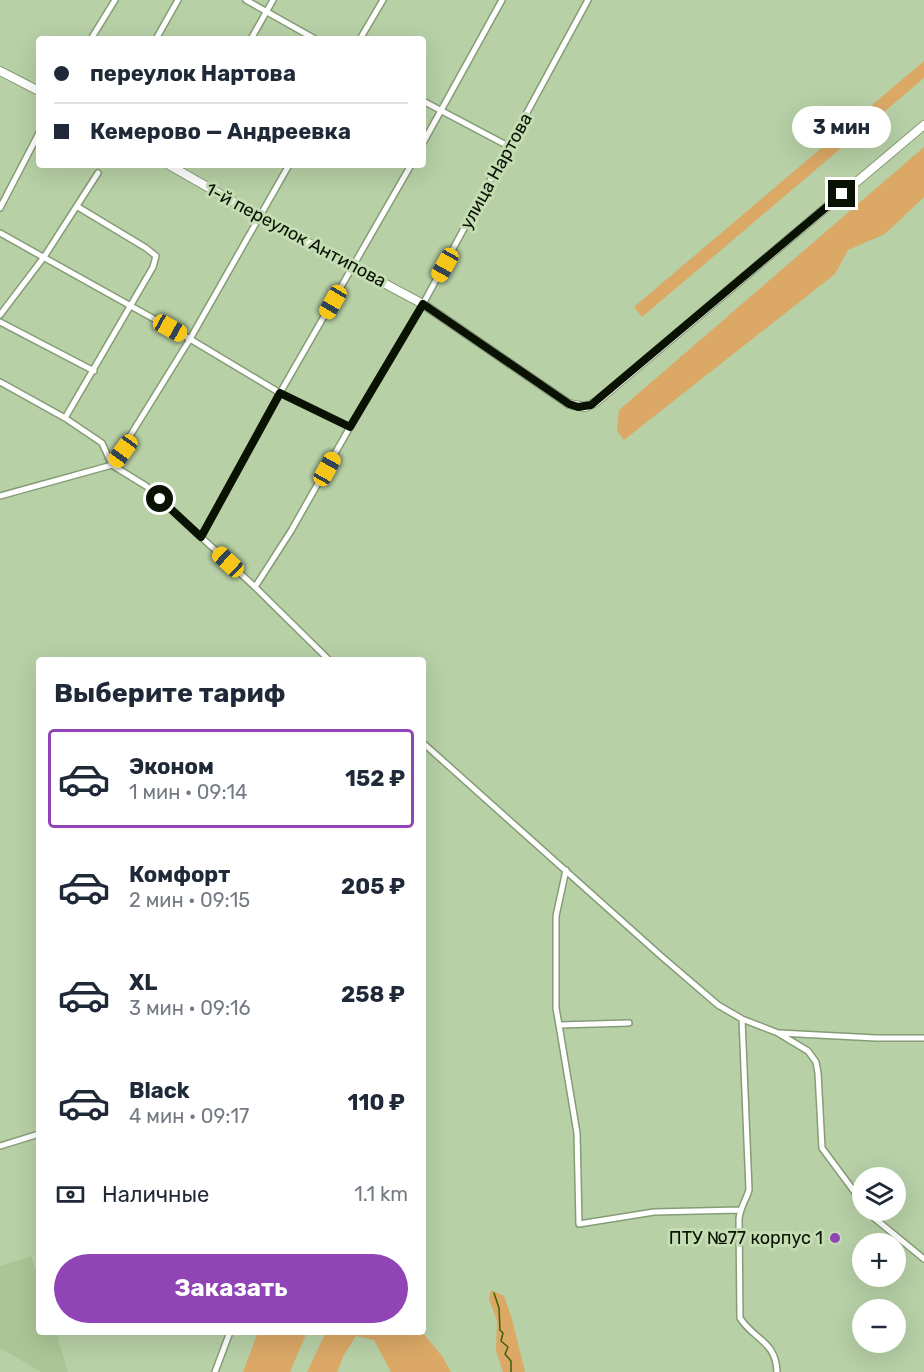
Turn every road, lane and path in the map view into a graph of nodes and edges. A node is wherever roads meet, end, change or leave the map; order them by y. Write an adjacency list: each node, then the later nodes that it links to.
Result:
1 (114, 0): 9 (street)
2 (178, 0): 10 (street)
3 (246, 0): 8 (street)
4 (273, 0): 8 (street)
5 (383, 0): 13 (street)
6 (502, 0): 17 (street)
7 (588, 0): 21 (street, улица Нартова)
8 (266, 11): 11 (street); 12 (street)
9 (93, 36)
10 (158, 36)
11 (253, 36)
12 (310, 36)
13 (362, 36)
14 (0, 71): 15 (main road)
15 (36, 89)
16 (426, 103): 17 (street)
17 (441, 111): 19 (street); 21 (street)
18 (924, 125): 32 (main road, 1-й переулок Антипова)
19 (426, 138)
20 (36, 139): 27 (street)
21 (510, 147): 32 (street, улица Нартова)
22 (180, 168): 28 (main road, 1-й переулок Антипова)
23 (287, 168): 28 (street)
24 (409, 168): 31 (street)
25 (98, 173): 26 (street)
26 (78, 207): 30 (street); 33 (street)
27 (0, 208)
28 (260, 217): 31 (main road, 1-й переулок Антипова); 36 (street)
29 (0, 233): 30 (street)
30 (44, 257): 33 (street); 34 (street)
31 (354, 266): 32 (main road, 1-й переулок Антипова); 39 (street)
32 (423, 304): 41 (street, улица Нартова)
33 (131, 306): 36 (street); 37 (street)
34 (0, 315)
35 (0, 322): 37 (street)
36 (189, 339): 39 (street); 42 (street)
37 (94, 371): 40 (street)
38 (0, 382): 40 (street)
39 (280, 393): 41 (street); 44 (street)
40 (65, 418): 42 (street)
41 (350, 427): 45 (street, улица Нартова)
42 (112, 465): 43 (street); 44 (street)
43 (0, 496)
44 (201, 537): 45 (street)
45 (255, 587): 46 (street)
46 (325, 657)
47 (426, 746): 48 (street)
48 (566, 870): 49 (street); 51 (street)
49 (742, 1019): 52 (street); 57 (street)
50 (629, 1023): 51 (street)
51 (559, 1025): 57 (street)
52 (778, 1033): 53 (street); 56 (street)
53 (924, 1038)
54 (36, 1135): 55 (street)
55 (0, 1146)
56 (852, 1188)
57 (740, 1210): 62 (street)
58 (878, 1221): 59 (street)
59 (924, 1259)
60 (229, 1335): 61 (street)
61 (215, 1372)
62 (777, 1372)

